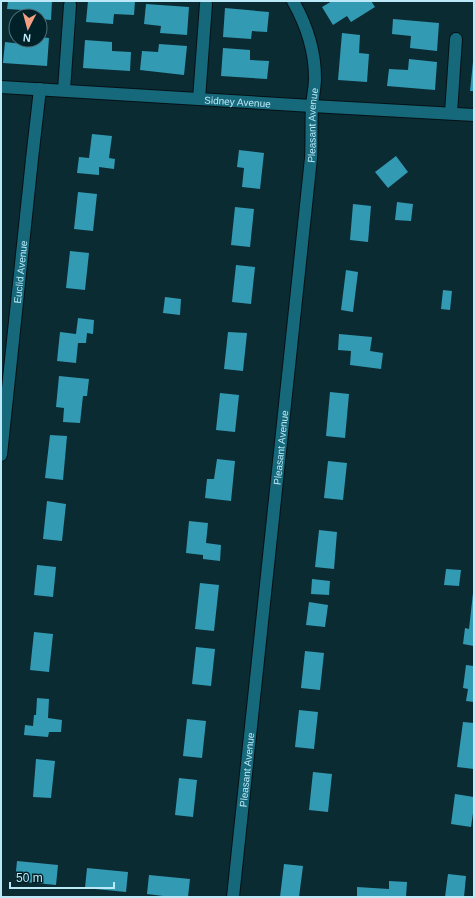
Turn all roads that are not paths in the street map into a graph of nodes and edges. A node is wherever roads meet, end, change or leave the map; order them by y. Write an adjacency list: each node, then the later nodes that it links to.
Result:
1 (293, 1): 9 (street, Pleasant Avenue)
2 (206, 4): 8 (street)
3 (70, 5): 7 (street)
4 (456, 39): 10 (street)
5 (1, 86): 6 (street, Sidney Avenue)
6 (40, 89): 7 (street, Sidney Avenue); 12 (street, Euclid Avenue)
7 (64, 90): 8 (street, Sidney Avenue)
8 (199, 99): 9 (street, Sidney Avenue)
9 (312, 106): 10 (street, Sidney Avenue); 13 (street, Pleasant Avenue)
10 (451, 113): 11 (street, Sidney Avenue)
11 (474, 114)
12 (1, 455)
13 (233, 897)

